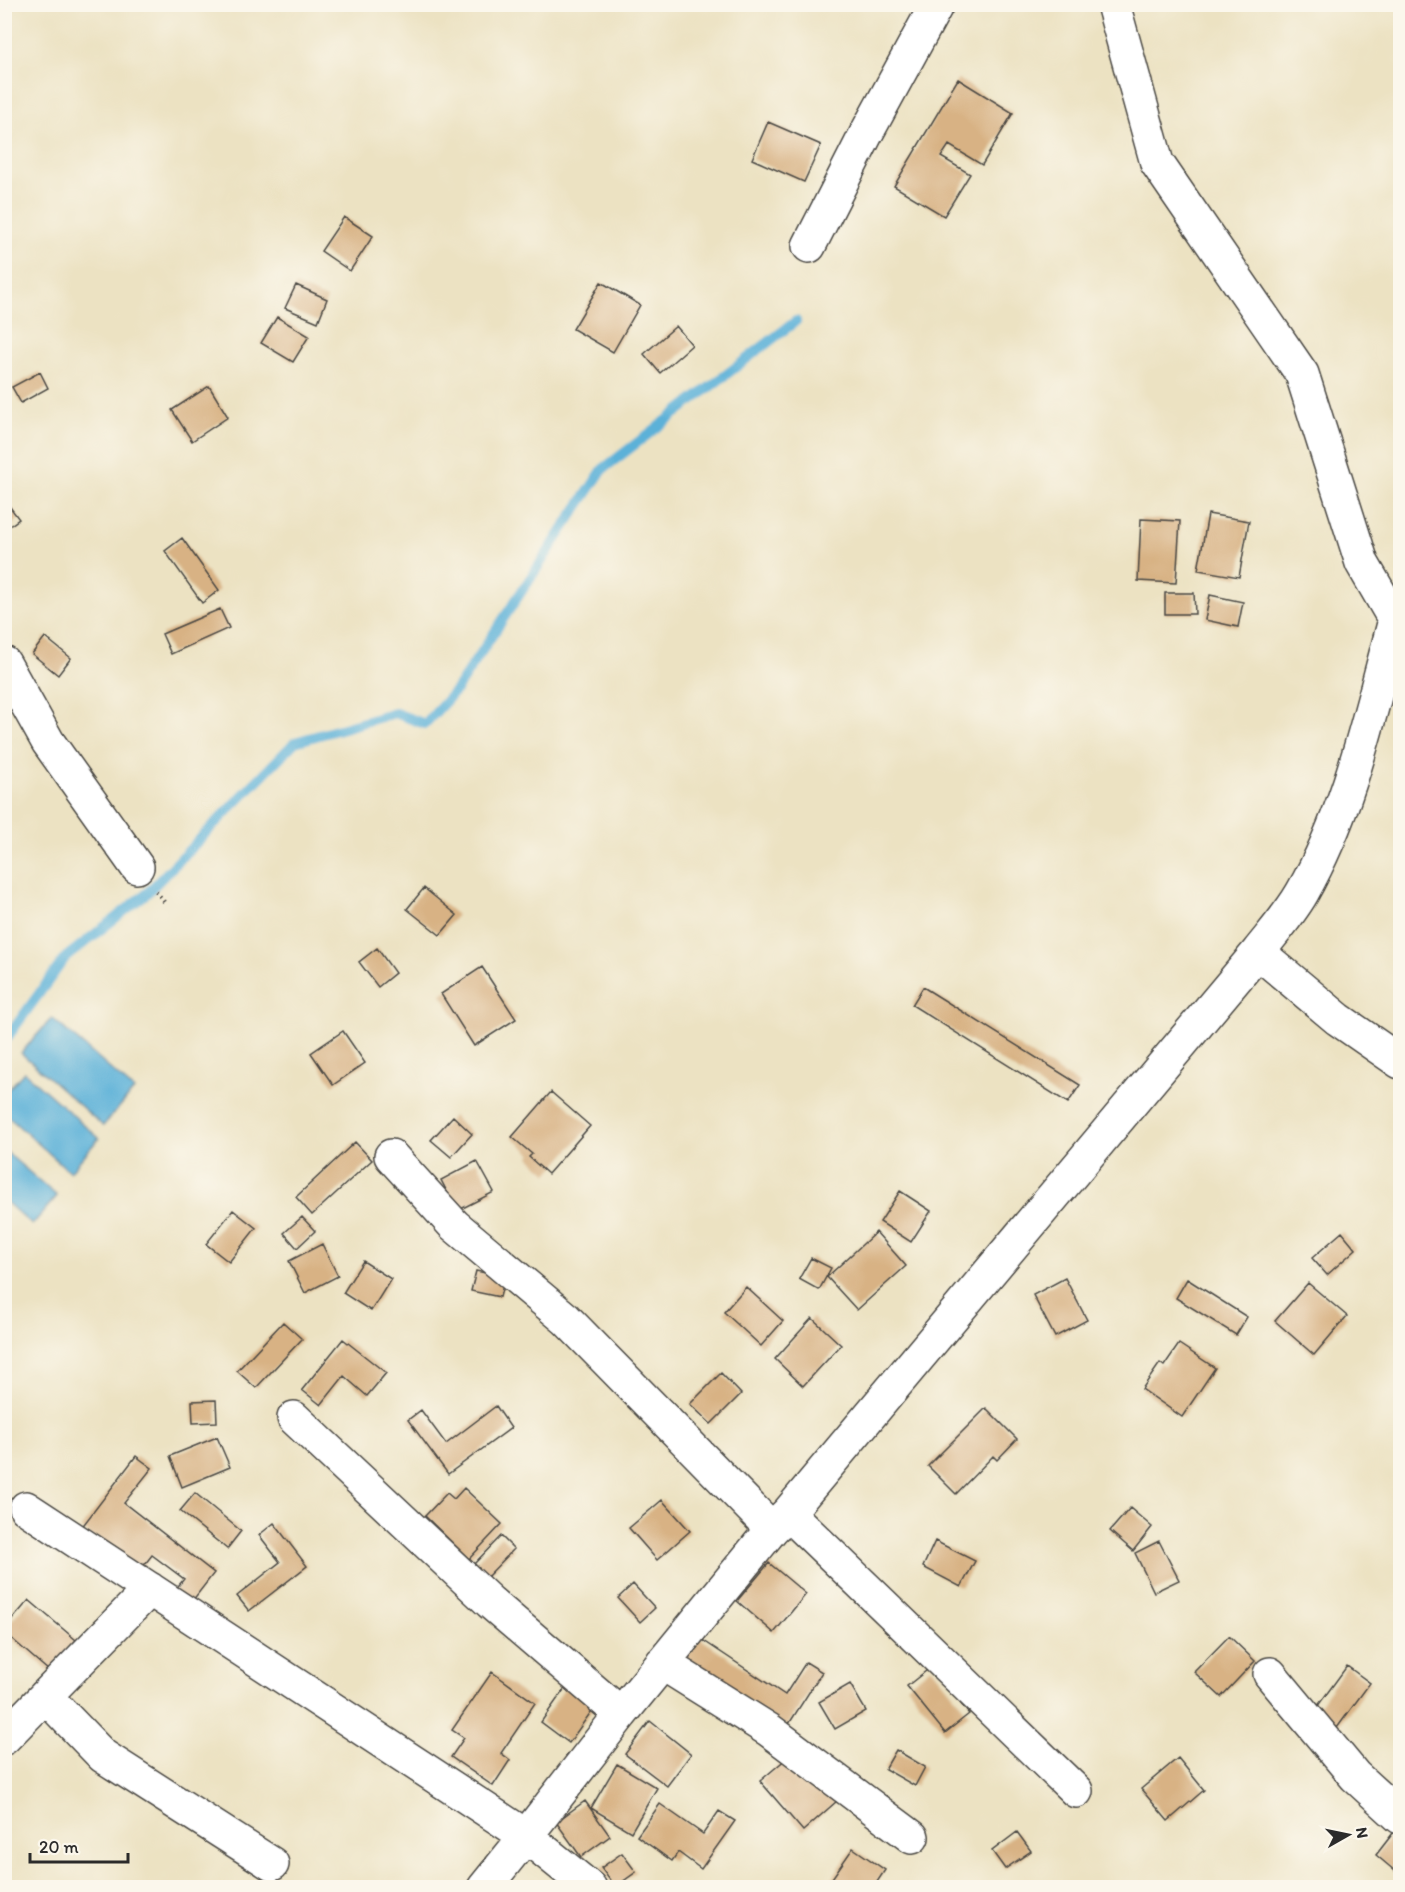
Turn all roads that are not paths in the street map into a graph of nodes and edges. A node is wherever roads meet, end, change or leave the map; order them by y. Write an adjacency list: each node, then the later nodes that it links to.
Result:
1 (937, 4): 3 (street)
2 (1113, 4): 4 (street)
3 (809, 246)
4 (1398, 621): 7 (street)
5 (4, 663): 6 (street)
6 (146, 879)
7 (1258, 952): 8 (street); 12 (street)
8 (1401, 1062)
9 (391, 1156): 12 (street)
10 (294, 1418): 17 (street)
11 (26, 1508): 13 (street)
12 (780, 1521): 14 (street); 19 (street)
13 (150, 1589): 16 (street); 21 (street)
14 (662, 1663): 17 (street); 22 (street)
15 (1270, 1674): 20 (street)
16 (45, 1696): 18 (street); 23 (street)
17 (621, 1714): 21 (street)
18 (4, 1738)
19 (1076, 1791)
20 (1401, 1817)
21 (526, 1836): 24 (street); 25 (street)
22 (912, 1838)
23 (272, 1864)
24 (484, 1887)
25 (590, 1887)

